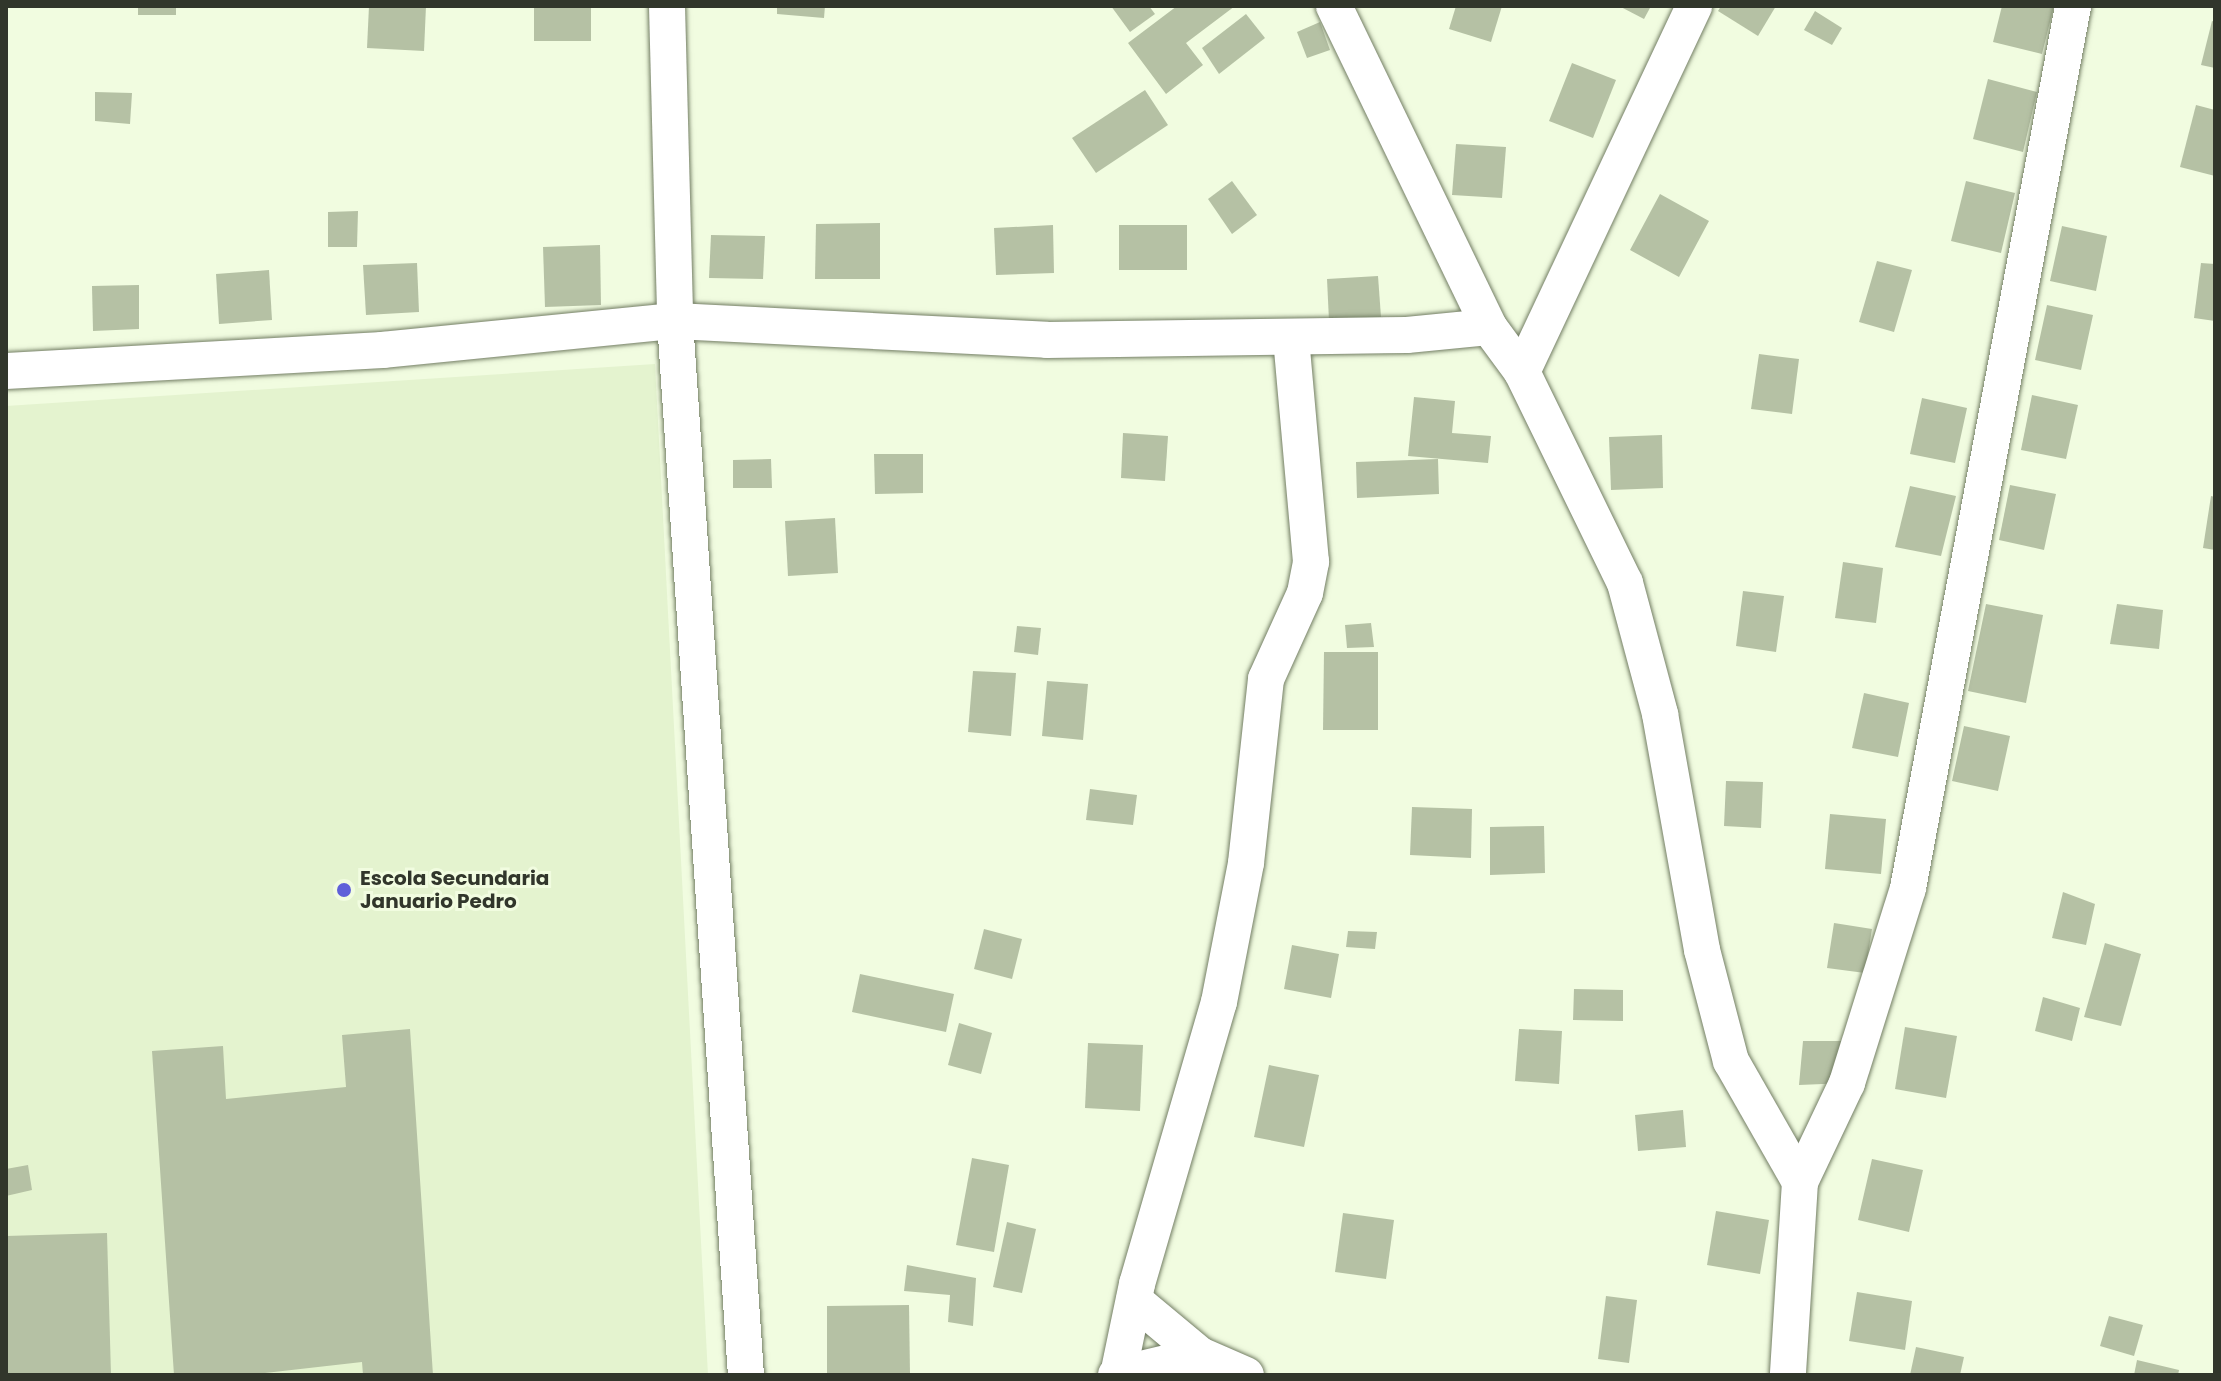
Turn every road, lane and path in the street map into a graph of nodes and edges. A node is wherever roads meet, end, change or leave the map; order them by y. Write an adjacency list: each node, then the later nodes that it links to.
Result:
1 (667, 6): 5 (street)
2 (1694, 6): 9 (street)
3 (2073, 6): 10 (street)
4 (1342, 11): 6 (street)
5 (675, 321): 7 (street); 8 (street); 13 (street)
6 (1489, 327): 7 (street); 9 (street)
7 (1291, 337): 11 (street)
8 (6, 371)
9 (1522, 372): 10 (street)
10 (1800, 1182): 16 (street)
11 (1134, 1300): 12 (street); 14 (street)
12 (1200, 1355): 14 (street); 15 (street)
13 (746, 1375)
14 (1118, 1375)
15 (1246, 1375)
16 (1788, 1375)

